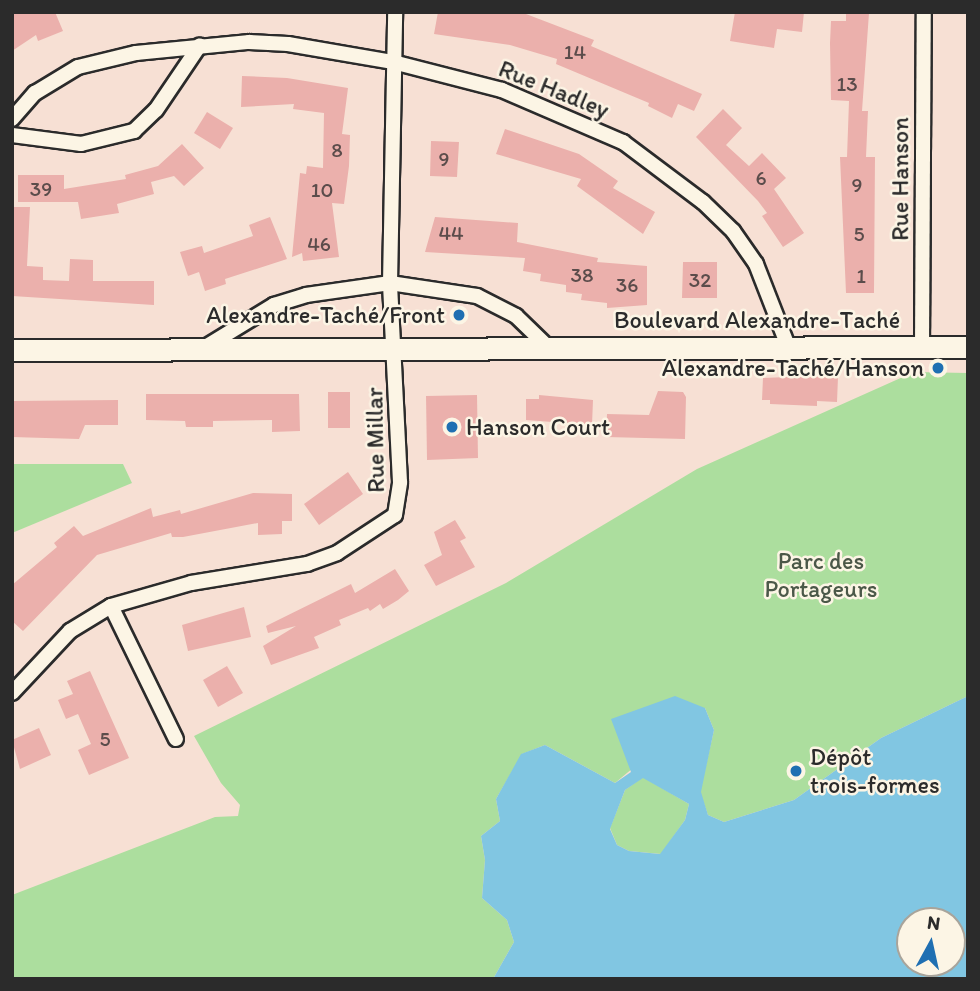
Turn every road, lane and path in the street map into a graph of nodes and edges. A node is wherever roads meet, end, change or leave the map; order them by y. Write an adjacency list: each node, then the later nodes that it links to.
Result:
1 (395, 12): 4 (street, Rue Millar)
2 (923, 12): 12 (street, Rue Hanson)
3 (200, 45): 4 (street, Rue Hadley); 5 (street, Rue Hadley); 6 (street)
4 (393, 62): 7 (street, Rue Millar); 11 (street, Rue Hadley)
5 (12, 119)
6 (12, 135)
7 (390, 284): 8 (street); 9 (street); 10 (street, Rue Millar)
8 (546, 345): 10 (main road, Boulevard Alexandre-Taché); 11 (main road, Boulevard Alexandre-Taché)
9 (207, 346): 10 (main road, Boulevard Alexandre-Taché); 14 (main road, Boulevard Alexandre-Taché)
10 (393, 346): 15 (street, Rue Millar)
11 (788, 346): 12 (main road, Boulevard Alexandre-Taché)
12 (922, 347): 13 (main road, Boulevard Alexandre-Taché)
13 (968, 347)
14 (12, 350)
15 (111, 606): 16 (street, Rue Millar); 17 (street)
16 (12, 694)
17 (176, 739)

